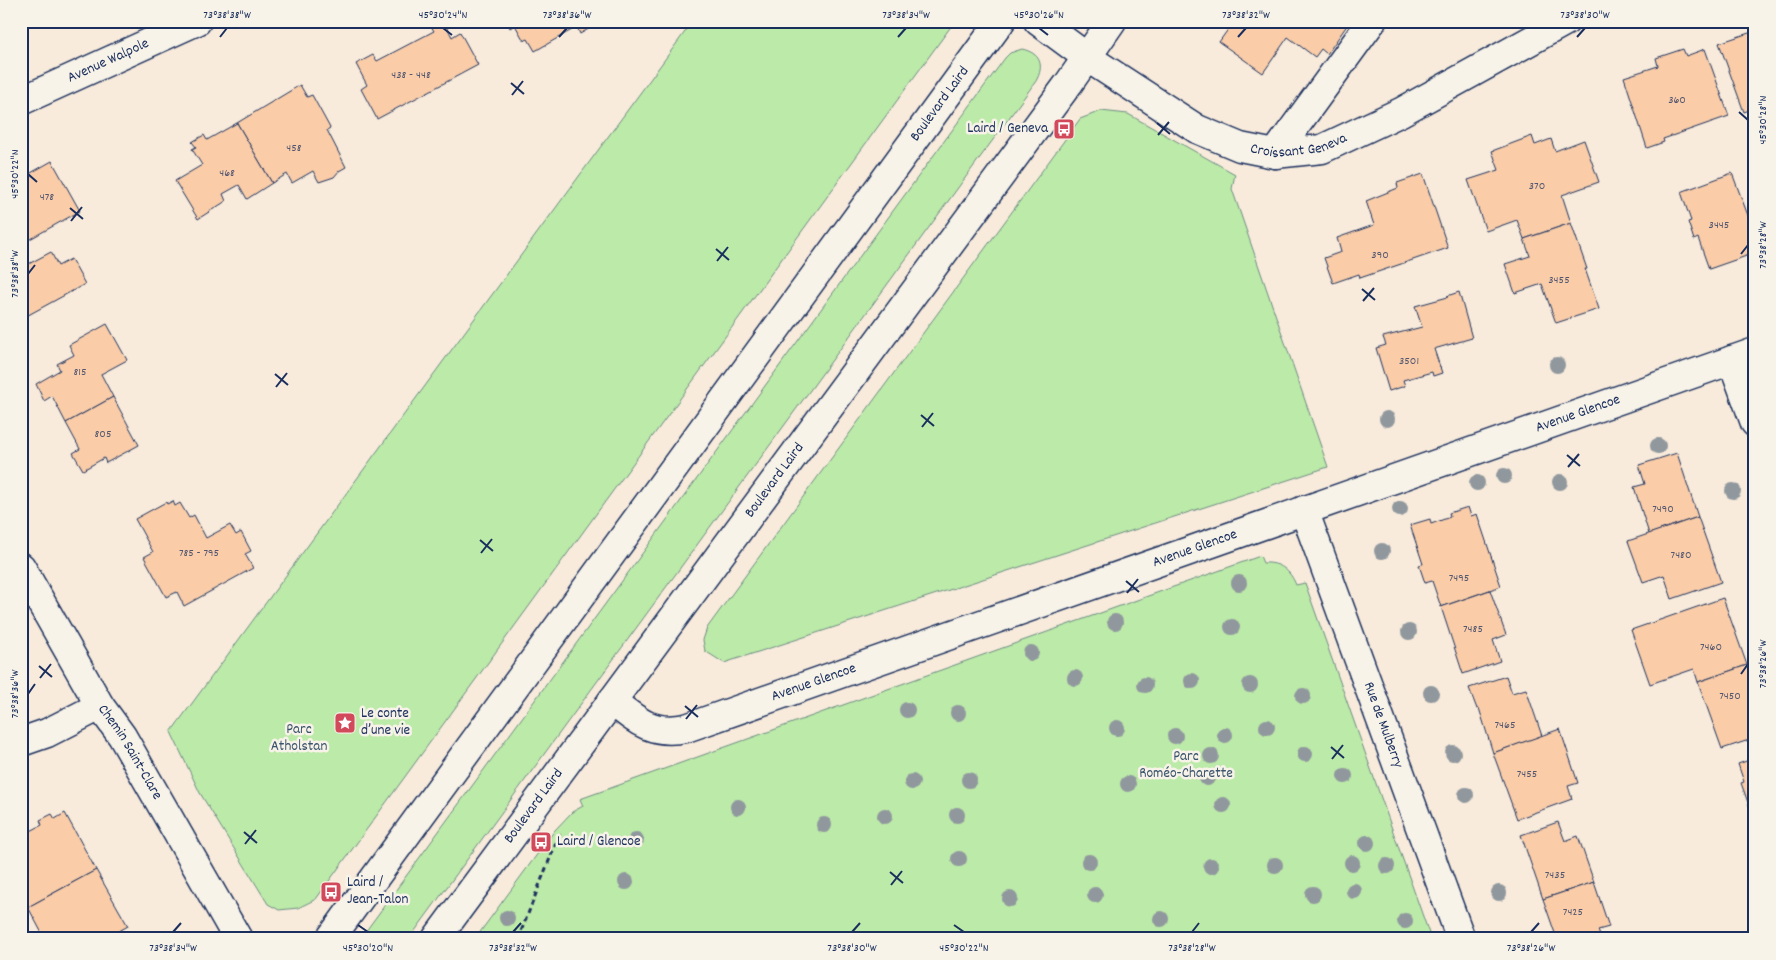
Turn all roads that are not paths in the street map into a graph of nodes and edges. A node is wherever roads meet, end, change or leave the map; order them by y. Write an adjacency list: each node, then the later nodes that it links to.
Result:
1 (197, 21): 8 (street, Avenue Walpole)
2 (1001, 21): 18 (street, Boulevard Laird)
3 (1038, 21): 7 (street, Croissant Geneva)
4 (1112, 21): 7 (street, Boulevard Laird)
5 (1372, 21): 9 (street)
6 (1566, 21): 9 (street, Croissant Geneva)
7 (1088, 58): 9 (street, Croissant Geneva); 14 (street, Boulevard Laird)
8 (21, 101)
9 (1275, 154)
10 (1744, 356): 11 (street); 12 (street, Avenue Glencoe)
11 (1755, 423)
12 (1304, 510): 14 (street, Avenue Glencoe); 20 (street, Rue de Mulberry)
13 (21, 567): 15 (street, Chemin Saint-Clare)
14 (612, 701): 19 (street, Boulevard Laird)
15 (100, 706): 16 (street); 17 (street, Chemin Saint-Clare)
16 (21, 742)
17 (238, 939)
18 (330, 939)
19 (436, 939)
20 (1461, 939)

